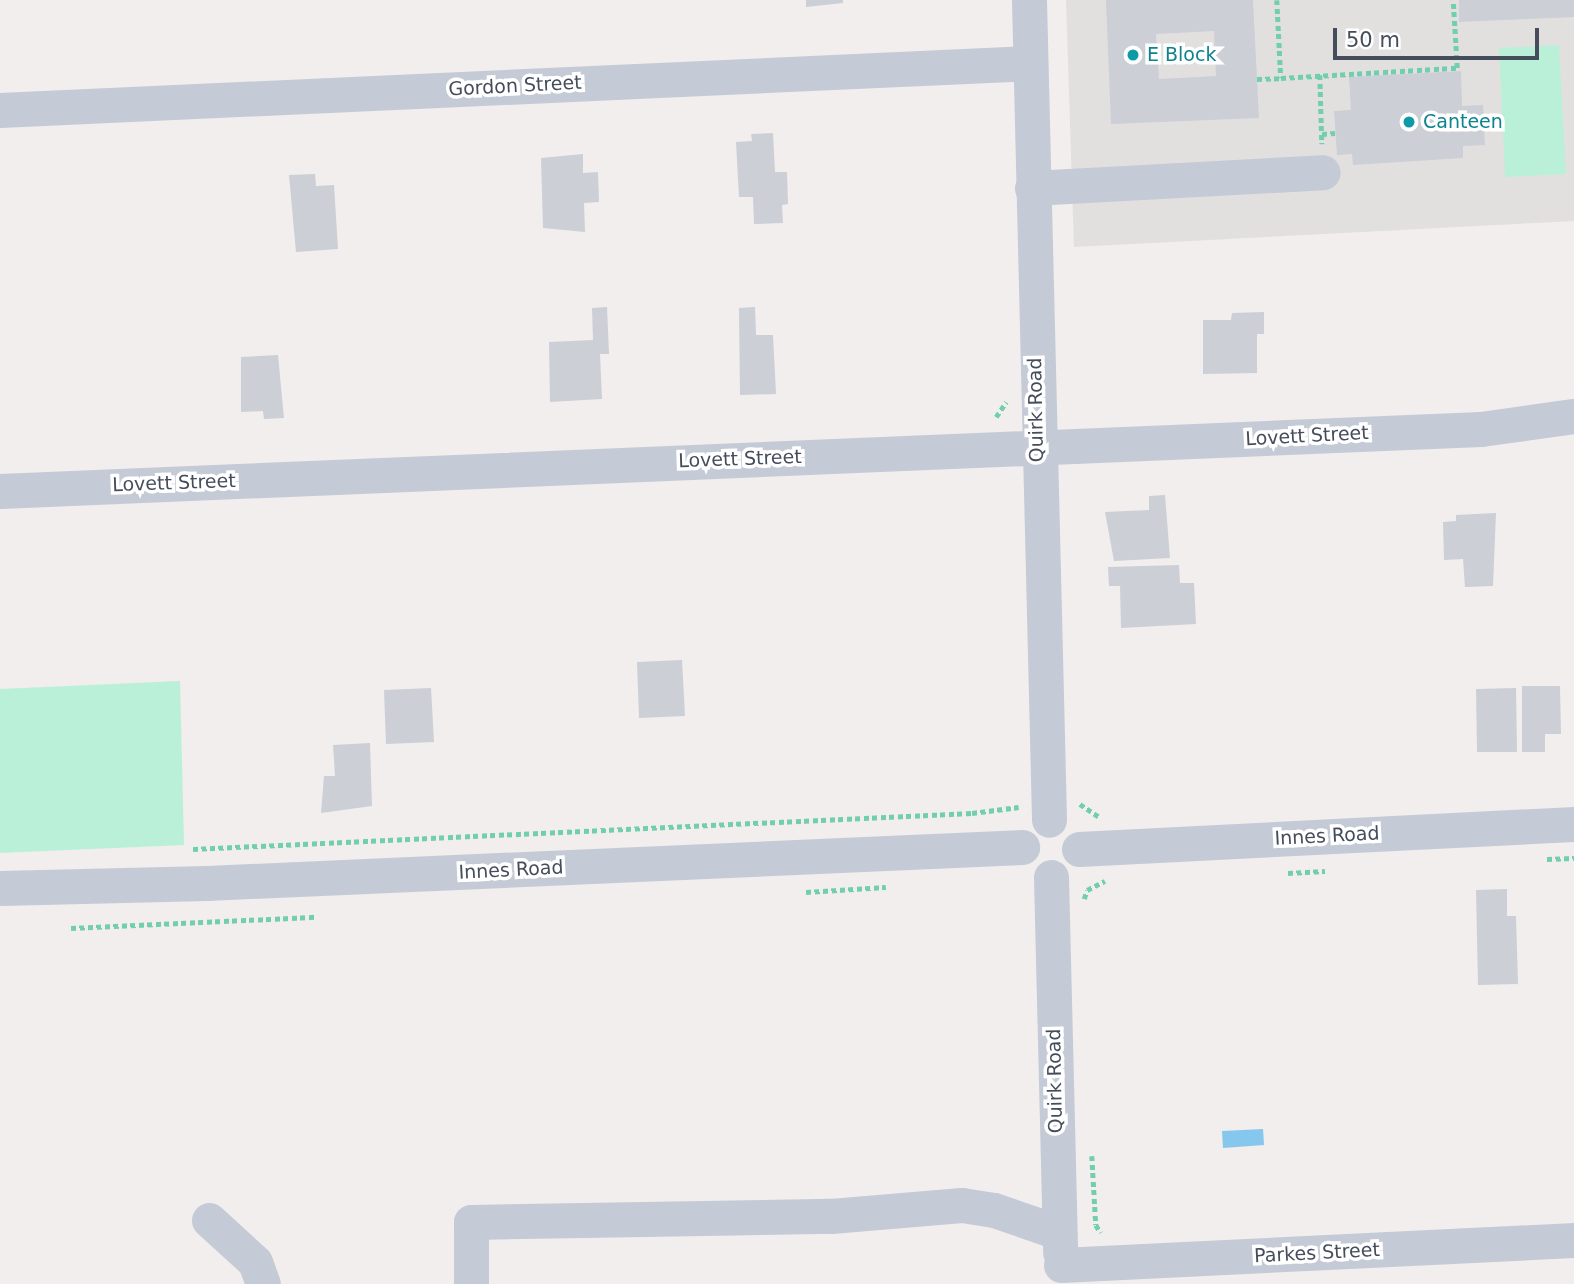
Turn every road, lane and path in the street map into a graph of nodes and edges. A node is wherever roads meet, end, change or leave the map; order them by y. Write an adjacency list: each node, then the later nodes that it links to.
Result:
1 (1029, 0): 4 (street, Quirk Road)
2 (1278, 0): 6 (path)
3 (1453, 0): 5 (path)
4 (1030, 63): 8 (street, Gordon Street); 12 (street, Quirk Road)
5 (1320, 75): 6 (path); 10 (path)
6 (1281, 78): 7 (path)
7 (1257, 79)
8 (0, 110)
9 (1335, 133): 10 (path)
10 (1322, 134): 11 (path)
11 (1323, 172): 12 (street)
12 (1032, 188): 14 (street, Quirk Road)
13 (1574, 416): 14 (street, Lovett Street)
14 (1037, 446): 15 (street, Lovett Street); 16 (street, Quirk Road)
15 (0, 491)
16 (1049, 820): 18 (street); 19 (street)
17 (1574, 824): 19 (street, Innes Road)
18 (1022, 847): 24 (street); 27 (street, Innes Road)
19 (1079, 849): 24 (street)
20 (1574, 858): 21 (path)
21 (1533, 860)
22 (1333, 870): 23 (path)
23 (1280, 873)
24 (1051, 877): 36 (street, Quirk Road)
25 (1119, 880): 29 (path)
26 (898, 886): 28 (path)
27 (0, 888)
28 (806, 892)
29 (1084, 909)
30 (317, 917): 31 (path)
31 (71, 928)
32 (1091, 1144): 34 (path)
33 (209, 1220): 37 (street)
34 (1104, 1239)
35 (1574, 1240): 36 (street, Parkes Street)
36 (1060, 1261): 38 (street)
37 (263, 1284)
38 (471, 1284)

